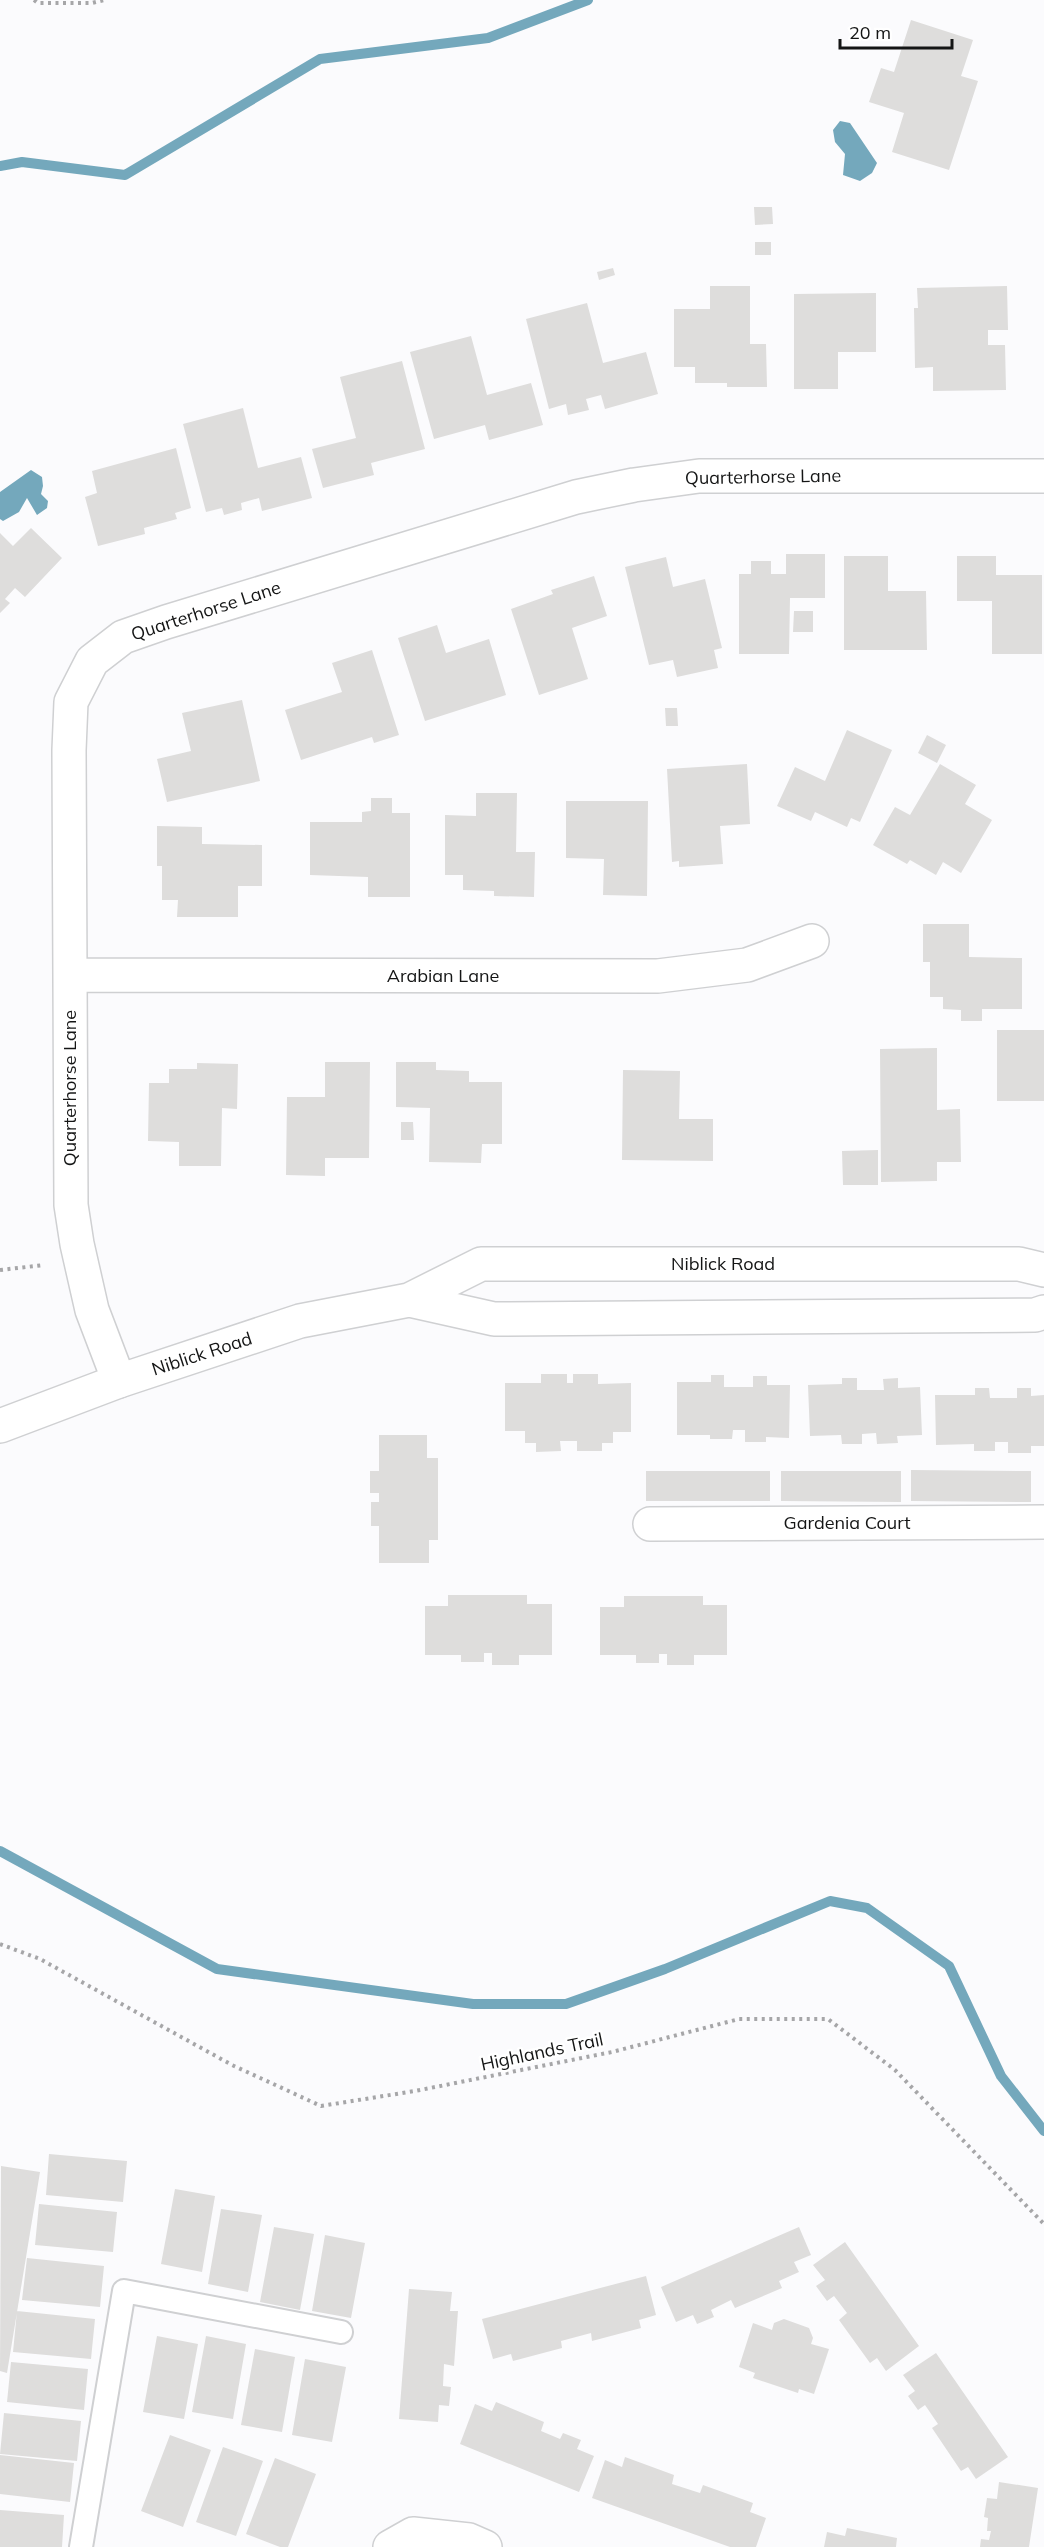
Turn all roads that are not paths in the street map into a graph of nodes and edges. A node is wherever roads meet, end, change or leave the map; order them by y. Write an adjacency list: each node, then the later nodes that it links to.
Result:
1 (1044, 476): 3 (street, Quarterhorse Lane)
2 (812, 942): 3 (street, Arabian Lane)
3 (70, 975): 7 (street, Quarterhorse Lane)
4 (1044, 1270): 5 (street, Niblick Road)
5 (409, 1300): 6 (street, Niblick Road); 7 (street, Niblick Road)
6 (1044, 1312)
7 (119, 1381): 8 (street, Niblick Road)
8 (0, 1426)
9 (1044, 1522): 10 (street, Gardenia Court)
10 (650, 1524)
11 (341, 2332): 12 (lane)
12 (81, 2547)
13 (390, 2547): 14 (street)
14 (485, 2547)

